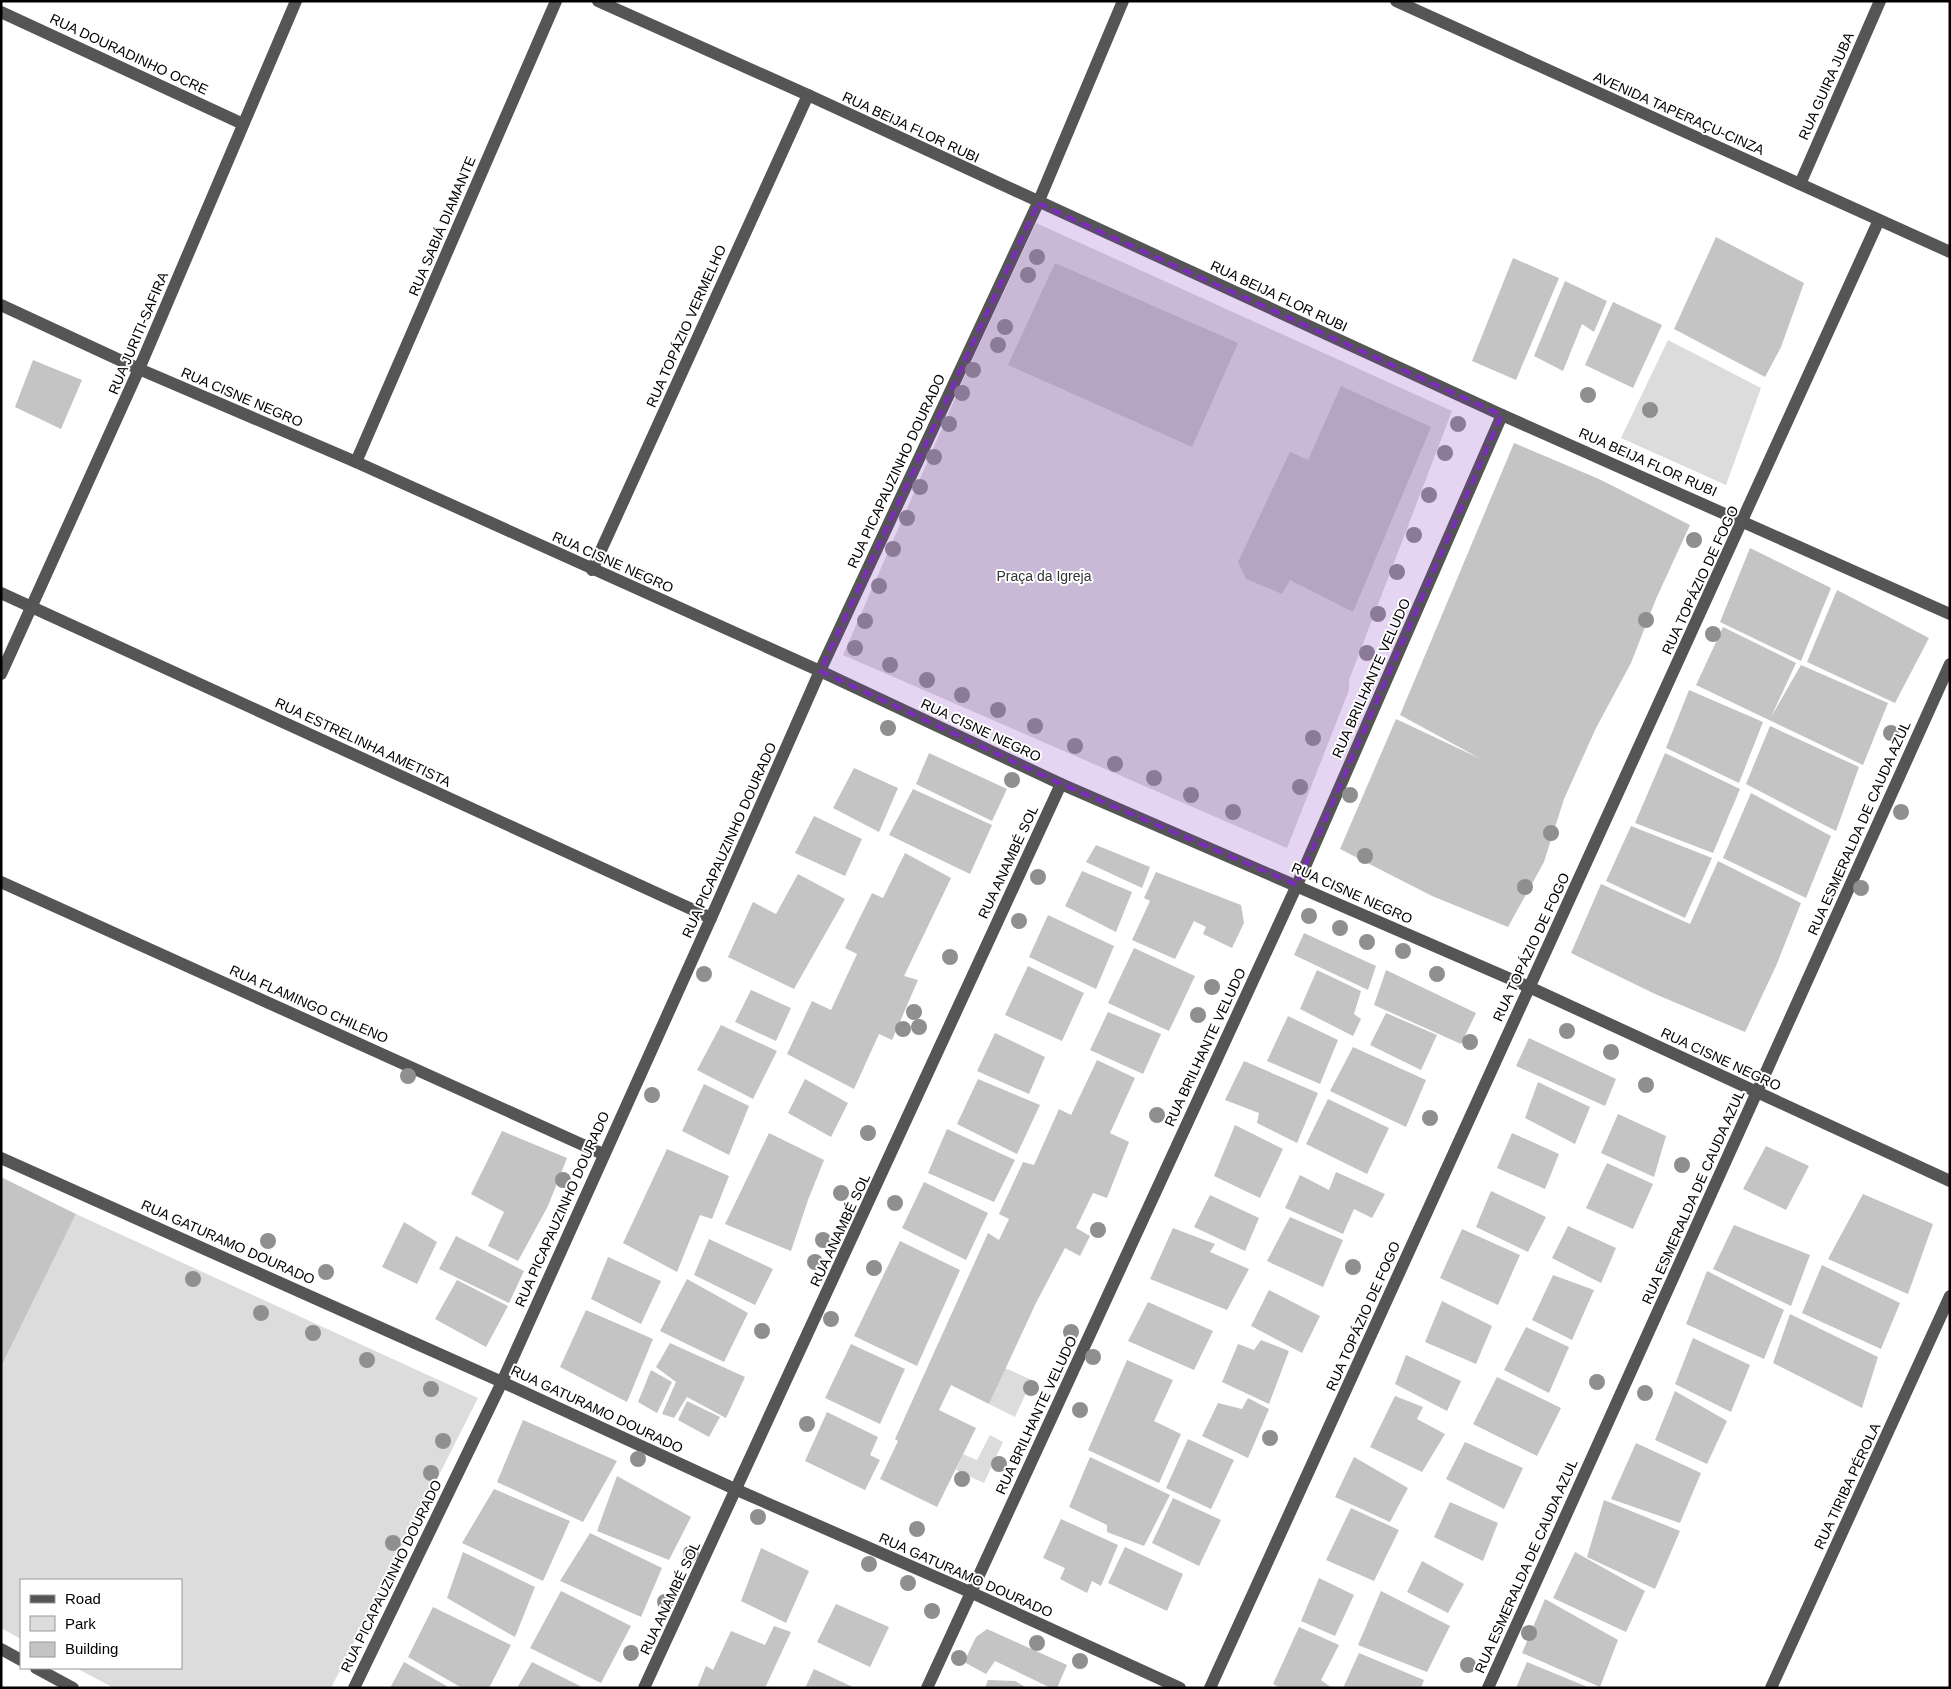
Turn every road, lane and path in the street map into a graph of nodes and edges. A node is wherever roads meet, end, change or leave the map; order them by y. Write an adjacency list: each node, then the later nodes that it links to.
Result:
1 (296, 1): 9 (street, RUA JURITI-SAFIRA)
2 (556, 1): 17 (street, RUA SABIÁ DIAMANTE)
3 (598, 1): 8 (street, RUA BEIJA FLOR RUBI)
4 (1123, 1): 11 (street, RUA PICAPAUZINHO DOURADO)
5 (1396, 1): 10 (street, AVENIDA TAPERAÇU-CINZA)
6 (1880, 1): 10 (street, RUA GUIRA JUBA)
7 (1, 12): 9 (street, RUA DOURADINHO OCRE)
8 (808, 95): 11 (street, RUA BEIJA FLOR RUBI); 19 (street, RUA TOPÁZIO VERMELHO)
9 (243, 124): 15 (street, RUA JURITI-SAFIRA)
10 (1800, 184): 12 (street, AVENIDA TAPERAÇU-CINZA)
11 (1038, 203): 16 (street, RUA BEIJA FLOR RUBI); 24 (street, RUA PICAPAUZINHO DOURADO)
12 (1880, 220): 13 (street, AVENIDA TAPERAÇU-CINZA); 18 (street, RUA TOPÁZIO DE FOGO)
13 (1950, 252)
14 (1, 305): 15 (street, RUA CISNE NEGRO)
15 (139, 369): 17 (street, RUA CISNE NEGRO); 21 (street, RUA JURITI-SAFIRA)
16 (1502, 415): 18 (street, RUA BEIJA FLOR RUBI); 28 (street, RUA BRILHANTE VELUDO)
17 (356, 462): 19 (street, RUA CISNE NEGRO)
18 (1744, 521): 22 (street, RUA BEIJA FLOR RUBI); 30 (street, RUA TOPÁZIO DE FOGO)
19 (592, 570): 24 (street, RUA CISNE NEGRO)
20 (1, 593): 21 (street, RUA ESTRELINHA AMETISTA)
21 (32, 606): 25 (street, RUA JURITI-SAFIRA); 29 (street, RUA ESTRELINHA AMETISTA)
22 (1950, 614)
23 (1950, 664): 31 (street, RUA ESMERALDA DE CAUDA AZUL)
24 (820, 671): 26 (street, RUA CISNE NEGRO); 29 (street, RUA PICAPAUZINHO DOURADO)
25 (1, 674)
26 (1061, 784): 28 (street, RUA CISNE NEGRO); 37 (street, RUA ANAMBÉ SOL)
27 (1, 882): 32 (street, RUA FLAMINGO CHILENO)
28 (1297, 885): 30 (street, RUA CISNE NEGRO); 38 (street, RUA BRILHANTE VELUDO)
29 (711, 918): 32 (street, RUA PICAPAUZINHO DOURADO)
30 (1529, 987): 31 (street, RUA CISNE NEGRO); 47 (street, RUA TOPÁZIO DE FOGO)
31 (1757, 1092): 34 (street, RUA CISNE NEGRO); 48 (street, RUA ESMERALDA DE CAUDA AZUL)
32 (604, 1154): 36 (street, RUA PICAPAUZINHO DOURADO)
33 (1, 1158): 36 (street, RUA GATURAMO DOURADO)
34 (1950, 1180)
35 (1950, 1296): 49 (street, RUA TIRIBA PÉROLA)
36 (502, 1382): 37 (street, RUA GATURAMO DOURADO); 43 (street, RUA PICAPAUZINHO DOURADO)
37 (736, 1490): 38 (street, RUA GATURAMO DOURADO); 44 (street, RUA ANAMBÉ SOL)
38 (970, 1592): 45 (street, RUA BRILHANTE VELUDO); 46 (street, RUA GATURAMO DOURADO)
39 (1, 1649): 40 (street)
40 (20, 1659)
41 (38, 1669): 42 (street)
42 (73, 1688)
43 (354, 1688)
44 (644, 1688)
45 (927, 1688)
46 (1180, 1688)
47 (1210, 1688)
48 (1488, 1688)
49 (1771, 1688)

